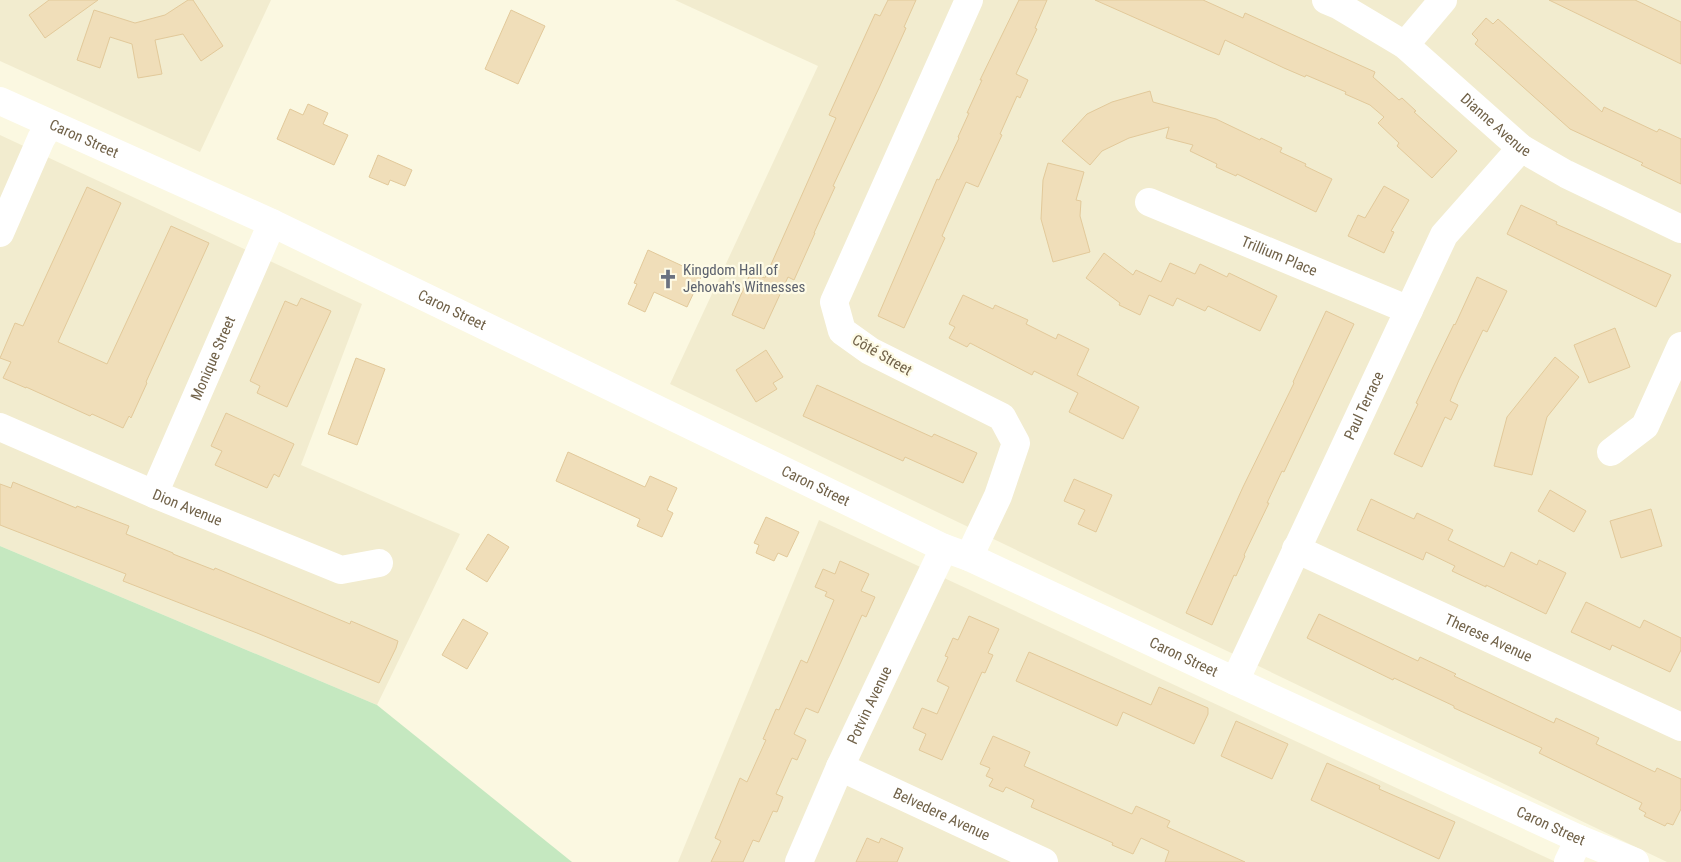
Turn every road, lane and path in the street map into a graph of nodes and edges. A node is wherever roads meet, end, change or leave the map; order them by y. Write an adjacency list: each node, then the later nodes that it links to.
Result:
1 (969, 0): 18 (street, Côté Street)
2 (1326, 0): 4 (street, Dianne Avenue)
3 (1443, 0): 4 (street)
4 (1405, 45): 7 (street, Dianne Avenue)
5 (0, 101): 6 (street, Caron Street)
6 (50, 124): 9 (street, Caron Street); 11 (street)
7 (1521, 148): 10 (street, Dianne Avenue); 12 (street, Paul Terrace)
8 (1149, 202): 12 (street, Trillium Place)
9 (272, 223): 16 (street, Monique Street); 18 (street, Caron Street)
10 (1681, 229)
11 (0, 233)
12 (1409, 310): 17 (street, Paul Terrace)
13 (1681, 346): 15 (street)
14 (0, 427): 16 (street, Dion Avenue)
15 (1611, 452)
16 (154, 494): 19 (street, Dion Avenue)
17 (1296, 549): 20 (street, Paul Terrace); 21 (street, Therese Avenue)
18 (956, 552): 20 (street, Caron Street); 22 (street, Potvin Avenue)
19 (379, 563)
20 (1235, 681): 23 (street, Caron Street)
21 (1681, 727)
22 (840, 767): 24 (street, Potvin Avenue); 25 (street, Belvedere Avenue)
23 (1574, 850): 26 (street, Caron Street)
24 (799, 862)
25 (1044, 862)
26 (1635, 862)

